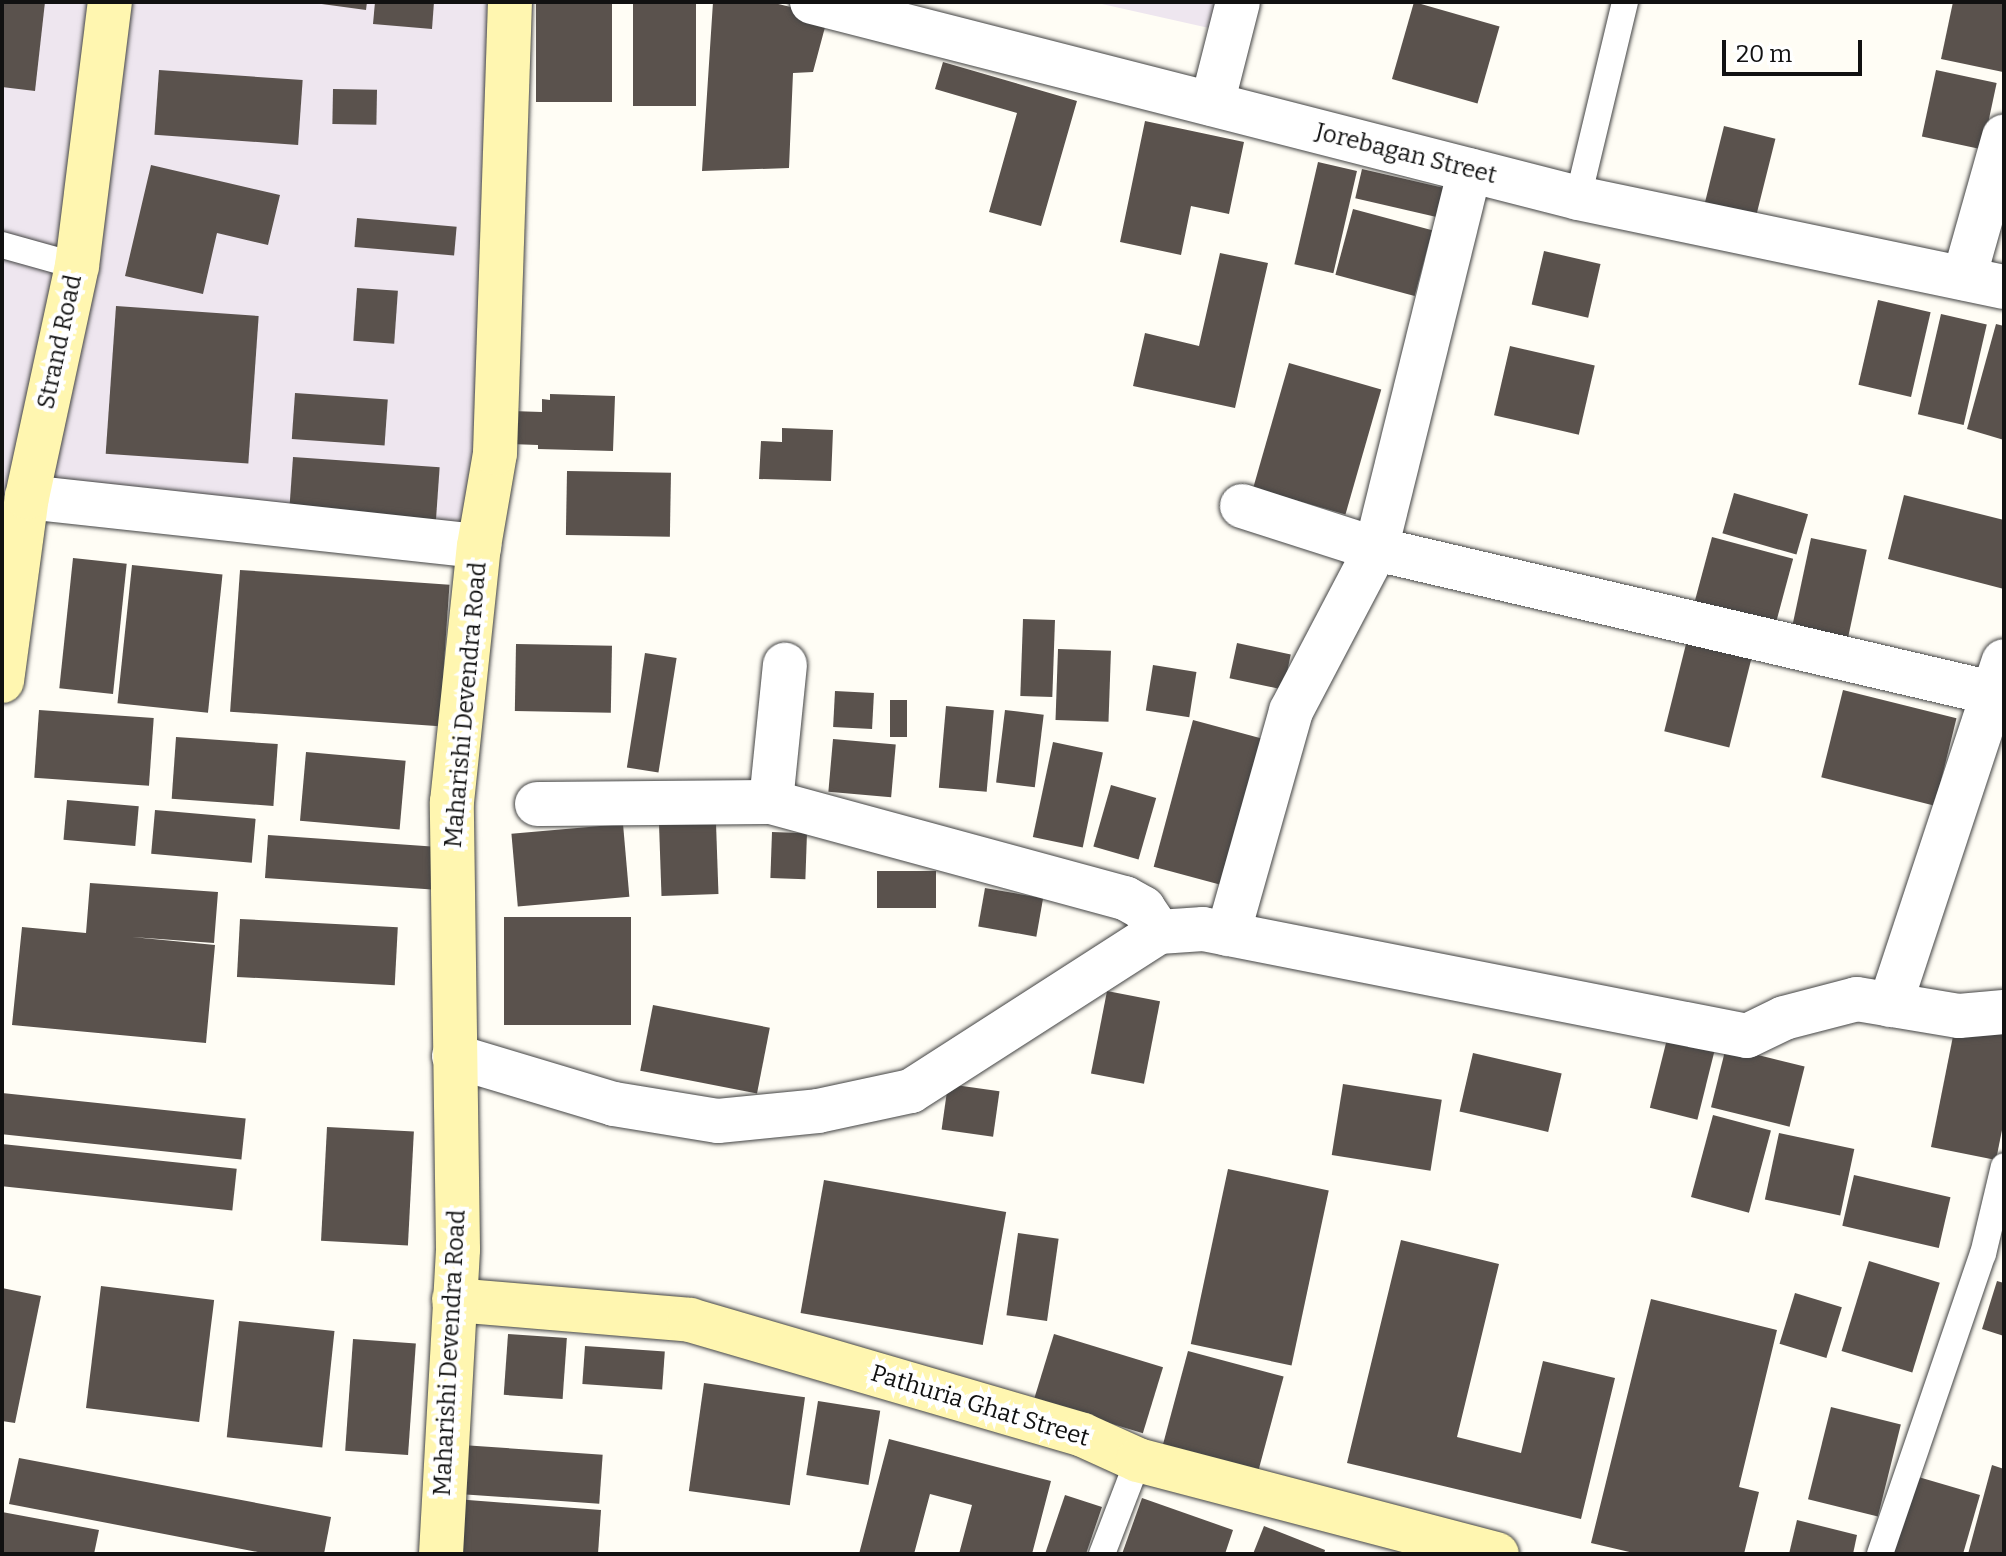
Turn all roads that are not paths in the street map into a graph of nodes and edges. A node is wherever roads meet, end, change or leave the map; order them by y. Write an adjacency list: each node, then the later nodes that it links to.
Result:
1 (110, 2): 11 (street, Strand Road)
2 (510, 2): 15 (street, Maharishi Devendra Road)
3 (812, 2): 6 (street, Jorebagan Street)
4 (1238, 2): 6 (street)
5 (1625, 2): 9 (lane)
6 (1212, 104): 8 (street, Jorebagan Street)
7 (2004, 137): 12 (street)
8 (1470, 170): 9 (street, Jorebagan Street); 16 (street)
9 (1578, 198): 12 (street, Jorebagan Street)
10 (2, 245): 11 (lane)
11 (77, 266): 13 (street, Strand Road)
12 (1984, 283)
13 (27, 497): 15 (street); 17 (street, Strand Road)
14 (1242, 506): 16 (street)
15 (479, 546): 27 (street, Maharishi Devendra Road)
16 (1376, 549): 19 (street); 24 (street)
17 (7, 610): 20 (street, Strand Road)
18 (785, 665): 21 (street)
19 (1998, 677): 25 (street)
20 (2, 681)
21 (771, 802): 22 (street); 23 (street)
22 (537, 804)
23 (1159, 932): 24 (street); 27 (street)
24 (1228, 934): 25 (street)
25 (1890, 1005): 26 (street)
26 (2004, 1012)
27 (454, 1056): 29 (street, Maharishi Devendra Road)
28 (2004, 1166): 34 (lane)
29 (454, 1300): 30 (street, Pathuria Ghat Street); 31 (street, Maharishi Devendra Road)
30 (1138, 1460): 32 (lane); 33 (street, Pathuria Ghat Street)
31 (441, 1554)
32 (1102, 1554)
33 (1497, 1554)
34 (1880, 1554)

